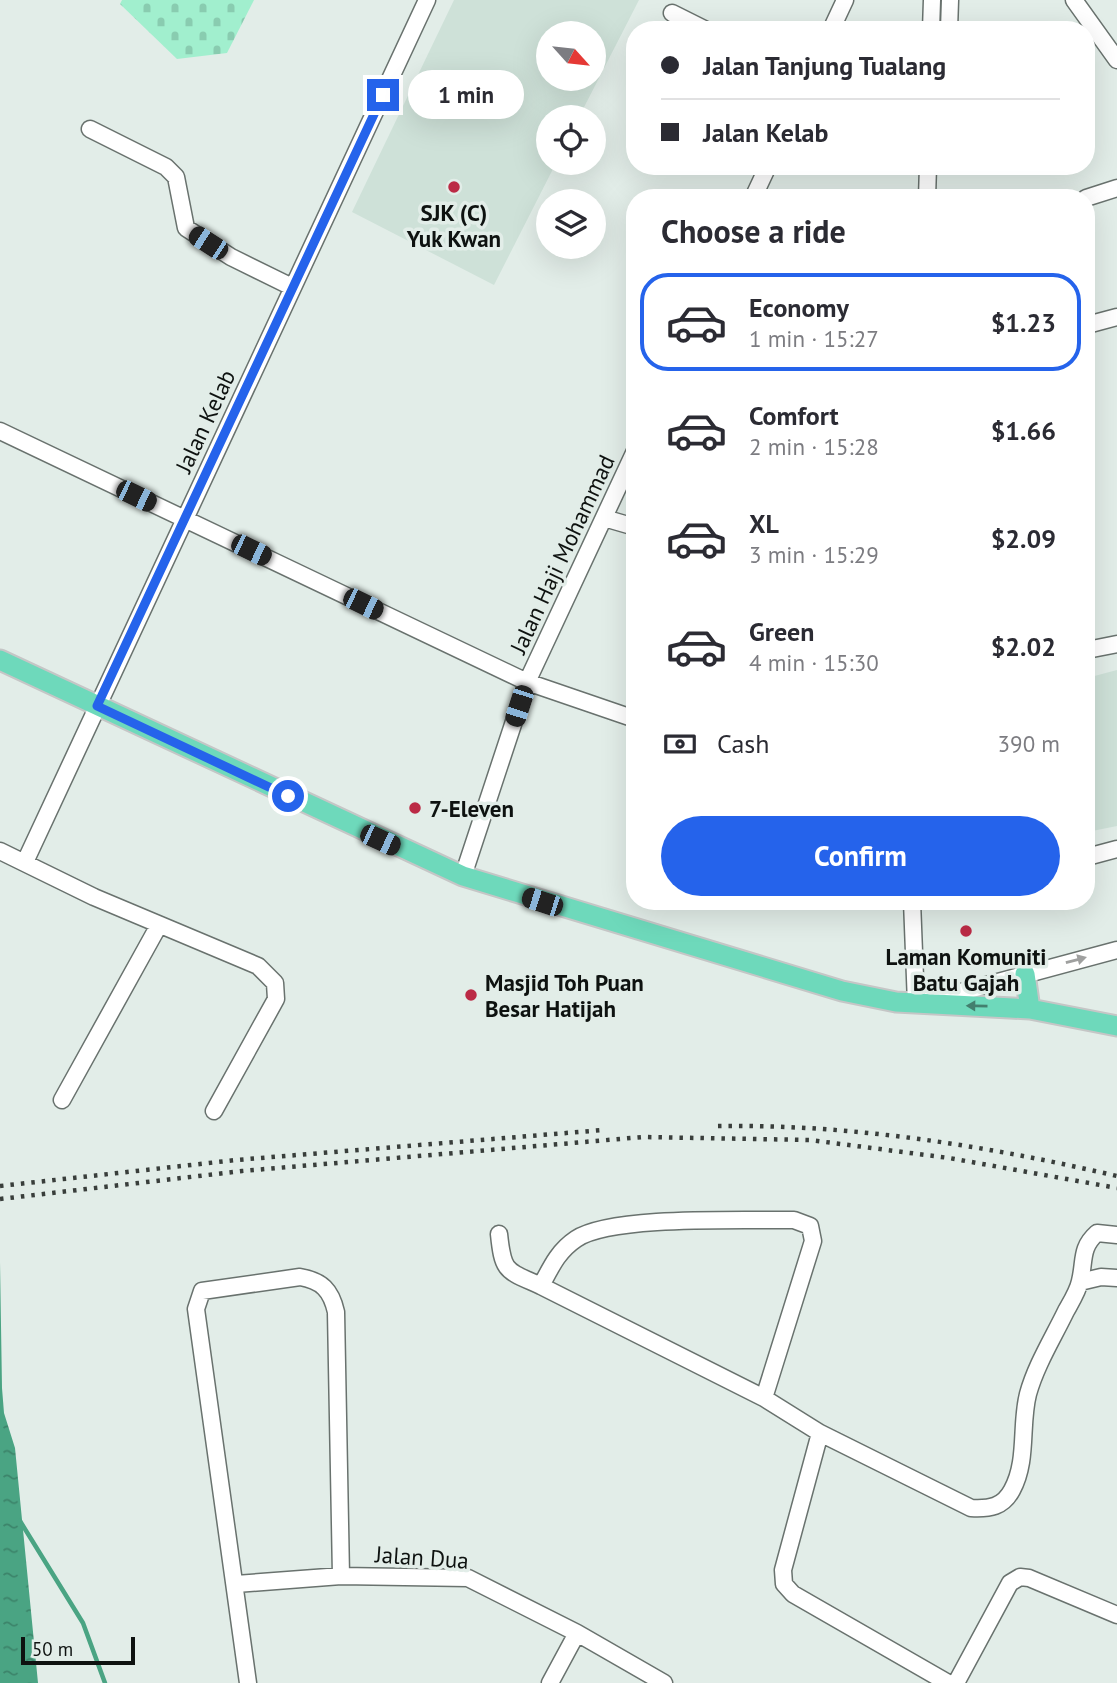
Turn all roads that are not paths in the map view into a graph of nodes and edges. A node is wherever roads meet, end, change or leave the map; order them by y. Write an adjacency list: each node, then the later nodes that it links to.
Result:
1 (427, 0): 17 (street, Jalan Kelab)
2 (845, 0): 8 (street)
3 (932, 0): 9 (street)
4 (950, 0): 10 (street)
5 (1074, 0): 11 (street)
6 (672, 13): 7 (street)
7 (688, 21)
8 (835, 21)
9 (931, 21)
10 (949, 21)
11 (1089, 21)
12 (1095, 29): 13 (street)
13 (1117, 60)
14 (90, 129): 17 (street)
15 (1117, 188): 16 (street)
16 (1095, 195)
17 (292, 287): 23 (street, Jalan Kelab)
18 (1117, 317): 19 (street)
19 (1095, 324)
20 (0, 431): 23 (street)
21 (626, 470): 22 (street, Jalan Haji Mohammad)
22 (604, 518): 24 (street); 28 (street, Jalan Haji Mohammad)
23 (185, 519): 28 (street); 29 (street, Jalan Kelab)
24 (626, 524)
25 (1117, 644): 26 (street)
26 (1095, 648)
27 (0, 660): 29 (main road)
28 (527, 682): 30 (street); 35 (street, Jalan Haji Mohammad)
29 (97, 706): 34 (street, Jalan Kelab); 35 (main road)
30 (626, 716)
31 (1117, 849): 33 (street)
32 (0, 851): 34 (street)
33 (1095, 855)
34 (25, 862): 37 (street)
35 (463, 876): 40 (main road)
36 (912, 910): 40 (street)
37 (159, 925): 43 (street); 44 (street)
38 (1117, 950): 39 (street, one-way to 38)
39 (1025, 974): 40 (street); 41 (main road)
40 (916, 1004): 41 (main road, one-way to 40)
41 (1030, 1009): 42 (main road)
42 (1117, 1026)
43 (62, 1100)
44 (214, 1111)
45 (499, 1234): 49 (street)
46 (1117, 1235): 48 (street)
47 (1117, 1278): 48 (street)
48 (1080, 1282): 51 (street)
49 (541, 1286): 50 (street); 50 (street)
50 (764, 1398): 51 (street)
51 (820, 1433): 59 (street)
52 (341, 1576): 53 (street, Jalan Dua); 53 (street); 55 (street, Jalan Dua)
53 (236, 1584): 56 (street)
54 (1117, 1615): 60 (street)
55 (577, 1633): 57 (street); 58 (street, Jalan Dua)
56 (247, 1683)
57 (550, 1683)
58 (664, 1683)
59 (948, 1683)
60 (956, 1683)

